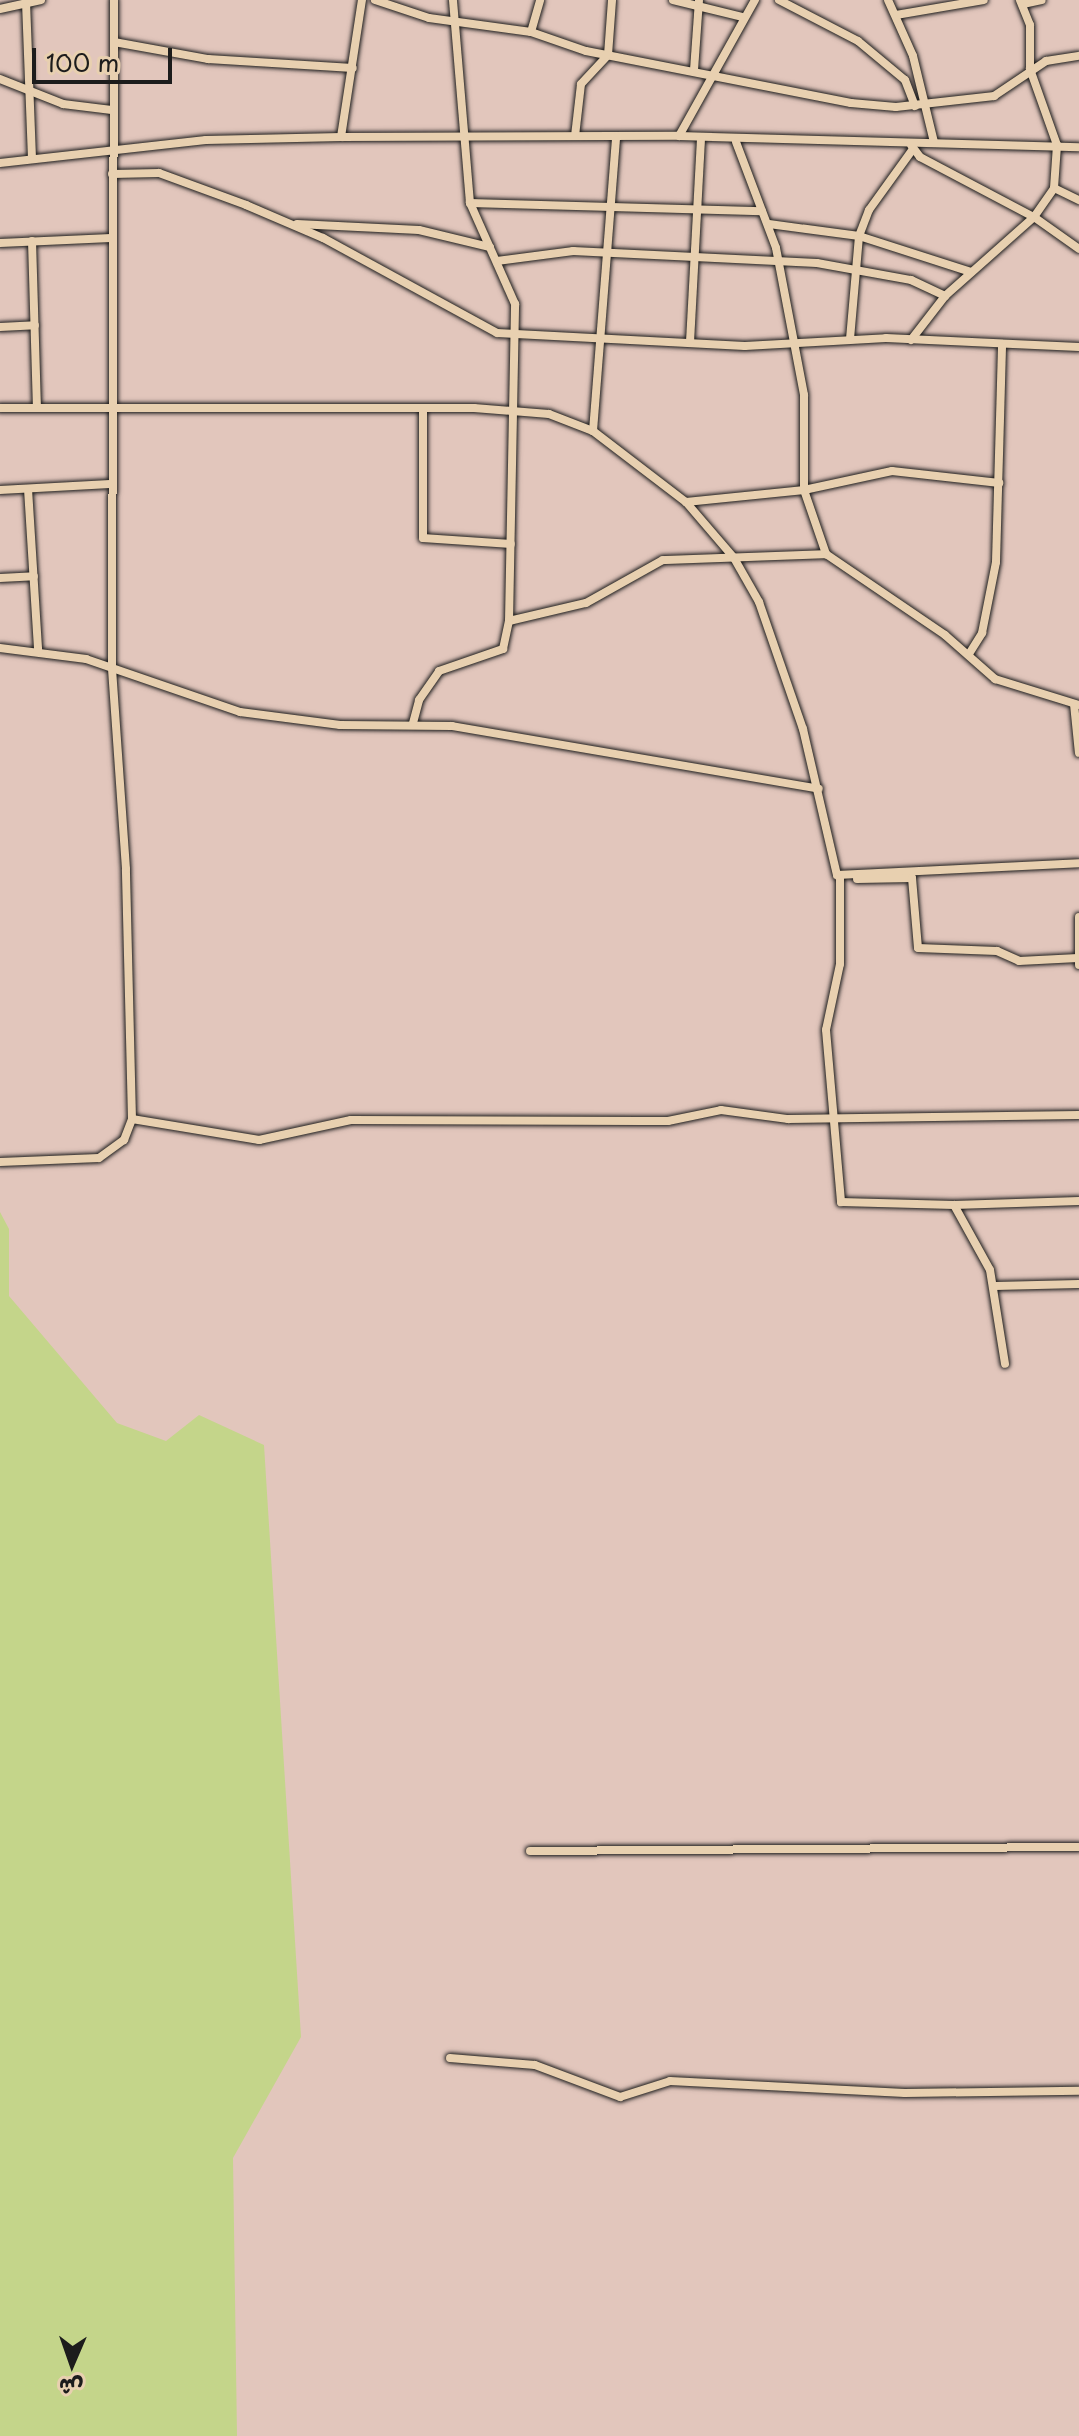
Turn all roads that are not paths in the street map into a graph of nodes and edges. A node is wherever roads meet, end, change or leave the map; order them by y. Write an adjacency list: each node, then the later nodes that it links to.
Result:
1 (41, 0): 14 (street)
2 (114, 0): 22 (street)
3 (362, 0): 25 (street)
4 (375, 0): 20 (street)
5 (453, 0): 20 (street)
6 (540, 0): 21 (street)
7 (612, 0): 23 (street)
8 (673, 0): 15 (street)
9 (755, 0): 19 (street)
10 (779, 0): 32 (street)
11 (888, 0): 18 (street)
12 (984, 0): 18 (street)
13 (1042, 0): 16 (street)
14 (26, 2): 17 (street); 30 (street)
15 (699, 2): 19 (street); 27 (street)
16 (1022, 2): 26 (street)
17 (0, 9)
18 (896, 15): 31 (street)
19 (742, 17): 28 (street)
20 (456, 22): 21 (street); 39 (street)
21 (531, 32): 23 (street)
22 (114, 42): 25 (street); 33 (street)
23 (608, 55): 27 (street); 34 (street)
24 (1079, 56): 26 (street)
25 (353, 68): 36 (street)
26 (1030, 69): 31 (street); 43 (street)
27 (694, 70): 28 (street)
28 (709, 76): 32 (street); 35 (street)
29 (0, 79): 30 (street)
30 (28, 93): 33 (street); 46 (street)
31 (925, 105): 32 (street); 41 (street)
32 (915, 106)
33 (112, 110): 45 (street)
34 (575, 136): 37 (street); 39 (street)
35 (679, 136): 37 (street); 38 (street)
36 (341, 137): 39 (street); 45 (street)
37 (616, 137): 52 (street)
38 (701, 138): 40 (street); 54 (street)
39 (462, 139): 51 (street)
40 (736, 142): 42 (street); 53 (street)
41 (934, 142): 42 (street); 43 (street)
42 (911, 145): 55 (street); 58 (street)
43 (1057, 145): 44 (street); 49 (street)
44 (1079, 147)
45 (112, 150): 46 (street); 48 (street)
46 (32, 159): 47 (street)
47 (0, 163)
48 (112, 174): 56 (street); 59 (street)
49 (1054, 188): 50 (street); 55 (street)
50 (1079, 200)
51 (470, 203): 52 (street); 62 (street)
52 (612, 211): 54 (street); 64 (street)
53 (762, 211): 54 (street); 57 (street)
54 (697, 214): 65 (street)
55 (1034, 217): 63 (street); 69 (street)
56 (286, 223): 62 (street); 74 (street)
57 (769, 224): 58 (street); 67 (street)
58 (859, 236): 68 (street); 69 (street)
59 (111, 238): 60 (street); 82 (street)
60 (32, 241): 61 (street); 71 (street)
61 (0, 243)
62 (490, 247): 66 (street)
63 (1079, 249)
64 (608, 252): 65 (street); 66 (street); 73 (street)
65 (695, 259): 67 (street); 77 (street)
66 (497, 261): 74 (street)
67 (779, 262): 68 (street); 78 (street)
68 (856, 271): 70 (street); 75 (street)
69 (971, 272): 70 (street)
70 (945, 296): 76 (street)
71 (35, 325): 72 (street); 81 (street)
72 (0, 327)
73 (601, 334): 74 (street); 77 (street); 86 (street)
74 (516, 335): 85 (street)
75 (850, 339): 76 (street); 78 (street)
76 (911, 340): 79 (street)
77 (690, 342): 78 (street)
78 (794, 342): 91 (street)
79 (1002, 346): 80 (street); 87 (street)
80 (1079, 347)
81 (37, 407): 82 (street); 83 (street)
82 (112, 407): 84 (street); 88 (street)
83 (0, 408)
84 (423, 408): 85 (street); 93 (street)
85 (515, 409): 86 (street); 93 (street)
86 (593, 431): 92 (street)
87 (999, 483): 91 (street); 101 (street)
88 (110, 484): 89 (street); 102 (street)
89 (28, 489): 90 (street); 96 (street)
90 (0, 490)
91 (804, 490): 92 (street); 94 (street)
92 (686, 502): 95 (street)
93 (511, 544): 98 (street)
94 (826, 554): 95 (street); 101 (street)
95 (734, 558): 98 (street); 106 (street)
96 (34, 576): 97 (street); 100 (street)
97 (0, 578)
98 (509, 621): 104 (street)
99 (0, 648): 100 (street)
100 (38, 650): 102 (street)
101 (969, 654): 103 (street)
102 (112, 668): 104 (street); 114 (street)
103 (1077, 704): 105 (street)
104 (413, 723): 106 (street)
105 (1079, 753)
106 (819, 789): 108 (street)
107 (1079, 863): 108 (street)
108 (837, 875): 110 (street); 113 (street)
109 (1079, 917): 110 (street)
110 (1078, 958): 111 (street)
111 (1079, 965)
112 (1079, 1115): 113 (street)
113 (835, 1118): 114 (street); 117 (street)
114 (132, 1119): 115 (street)
115 (0, 1162)
116 (1079, 1201): 117 (street)
117 (954, 1205): 119 (street)
118 (1079, 1284): 119 (street)
119 (995, 1286): 120 (street)
120 (1005, 1364)
121 (1079, 1847): 122 (street)
122 (530, 1851)
123 (450, 2058): 124 (street)
124 (1079, 2091)

